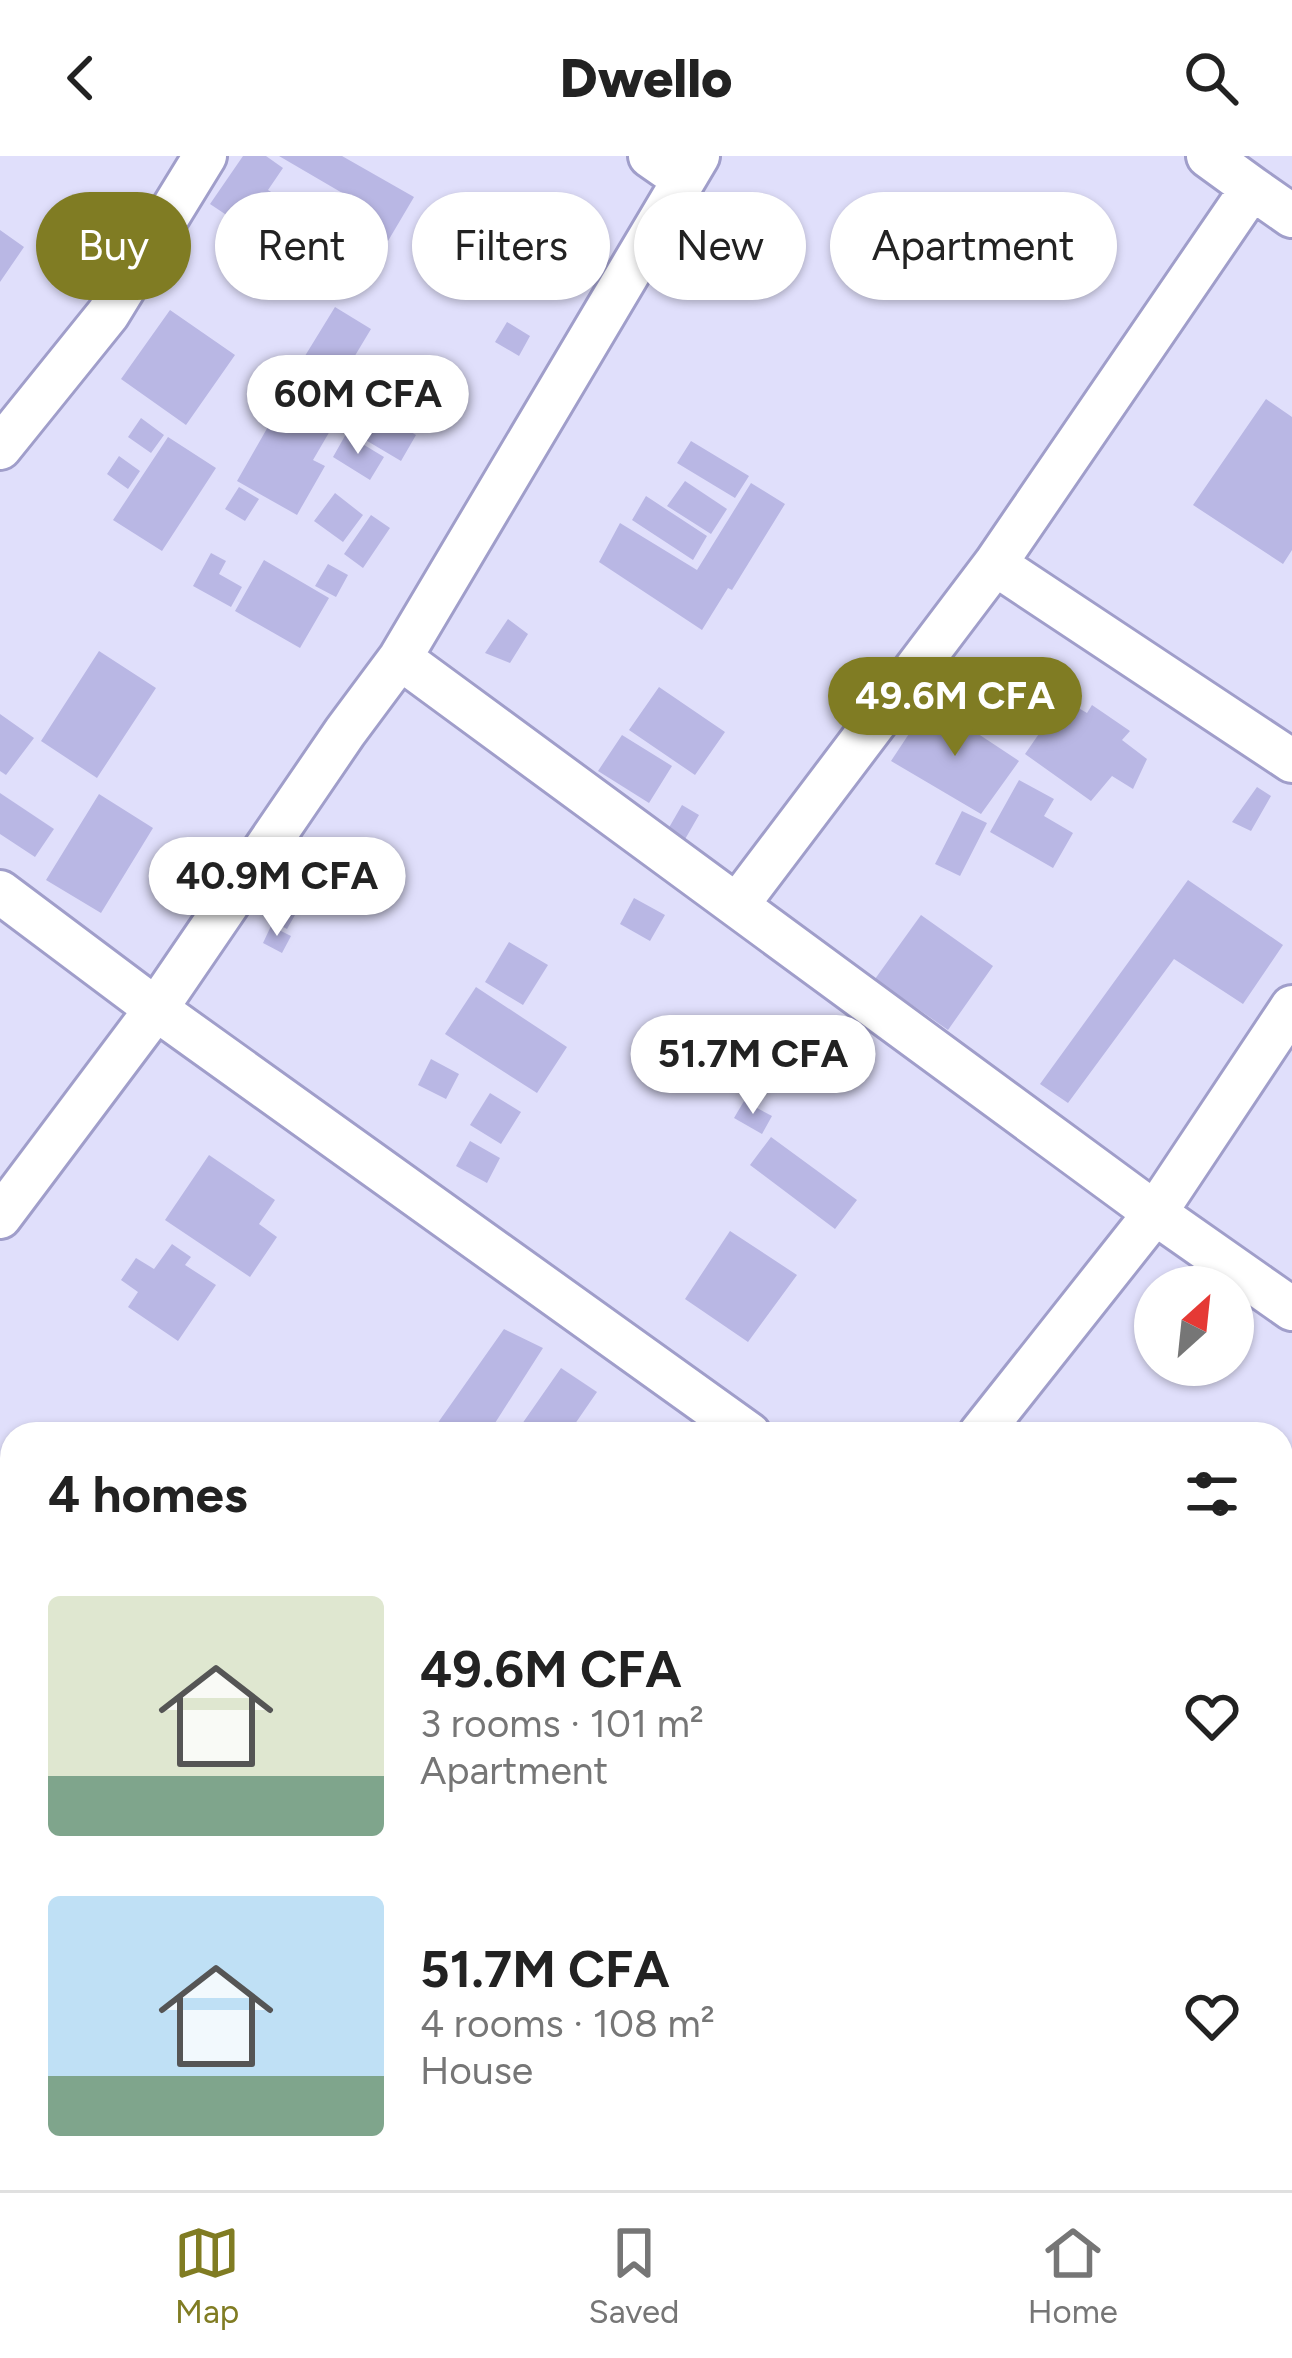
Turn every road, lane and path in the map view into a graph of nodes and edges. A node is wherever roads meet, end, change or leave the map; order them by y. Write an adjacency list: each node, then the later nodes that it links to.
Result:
1 (205, 156): 6 (street)
2 (1208, 156): 4 (street)
3 (677, 164): 9 (street)
4 (1252, 188): 5 (street); 8 (street)
5 (1292, 215)
6 (14, 402): 7 (street)
7 (0, 448)
8 (995, 564): 10 (street); 12 (street)
9 (400, 658): 12 (street); 14 (street)
10 (1292, 761)
11 (0, 892): 14 (street)
12 (738, 904): 15 (street)
13 (1292, 1006): 15 (street)
14 (156, 1009): 16 (street); 18 (street)
15 (1155, 1214): 17 (street); 19 (street)
16 (0, 1217)
17 (1292, 1309)
18 (732, 1422)
19 (990, 1422)

